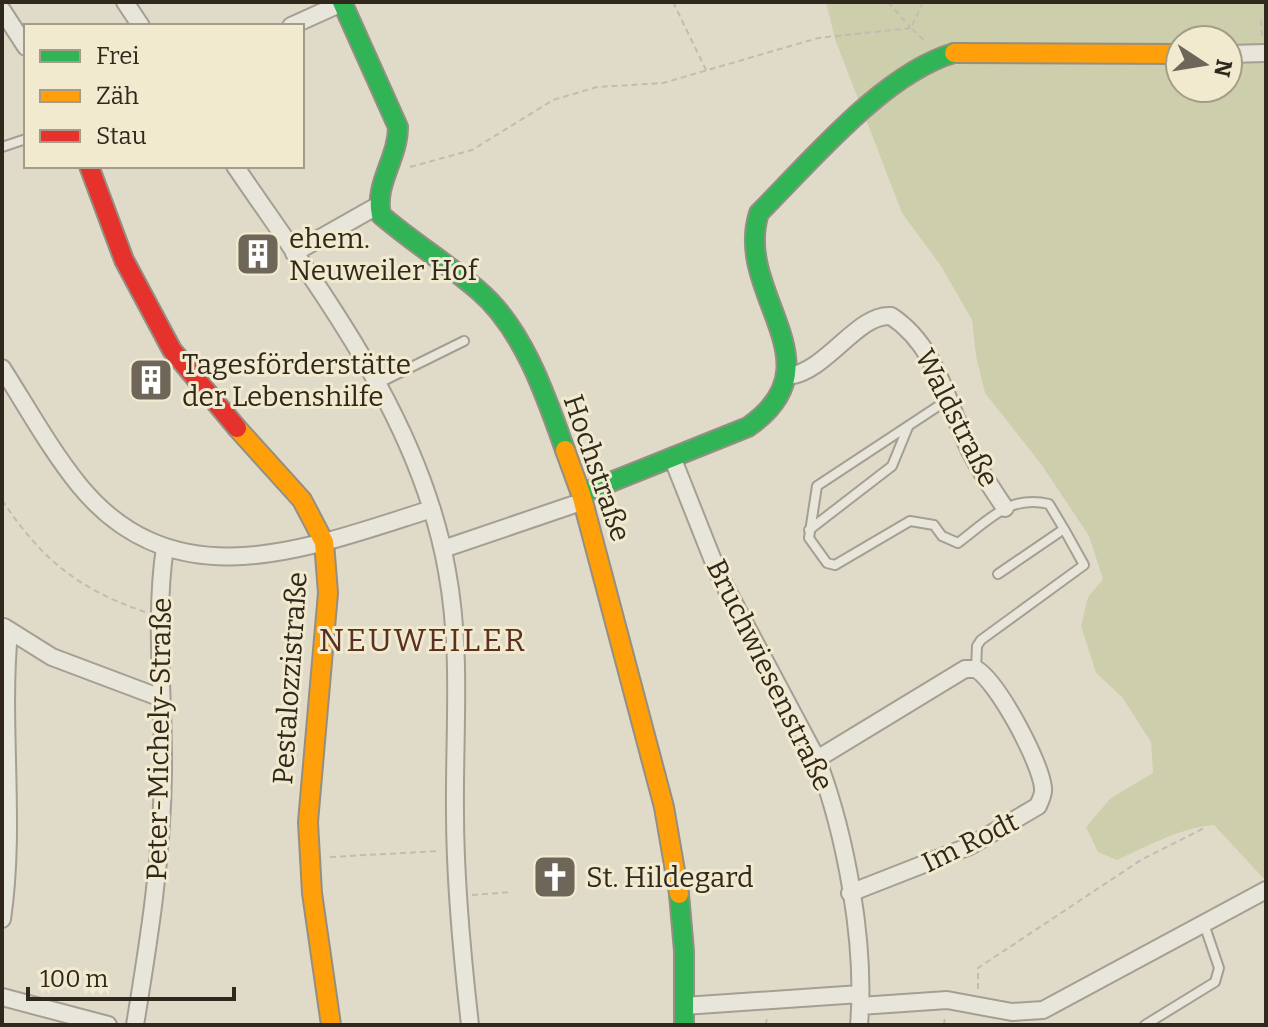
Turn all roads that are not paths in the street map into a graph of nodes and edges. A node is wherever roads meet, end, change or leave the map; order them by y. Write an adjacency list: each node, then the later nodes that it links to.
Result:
1 (125, 2): 4 (street)
2 (342, 2): 5 (street); 14 (street)
3 (2, 10): 6 (street)
4 (140, 24)
5 (295, 24)
6 (24, 44)
7 (1264, 53): 9 (street)
8 (1164, 54): 18 (street)
9 (1244, 54)
10 (24, 140): 11 (lane)
11 (2, 147)
12 (90, 168): 28 (street, Pestalozzistraße)
13 (236, 168): 15 (street)
14 (377, 206): 15 (street); 23 (street, Hochstraße)
15 (294, 253): 19 (street)
16 (464, 341): 19 (lane)
17 (2, 368): 29 (street)
18 (789, 376): 20 (street, Waldstraße); 22 (street)
19 (379, 383): 25 (street)
20 (949, 399): 21 (lane); 24 (street, Waldstraße)
21 (908, 426): 27 (lane); 27 (lane)
22 (672, 457): 23 (street); 35 (street, Bruchwiesenstraße)
23 (582, 498): 30 (street); 42 (street, Hochstraße)
24 (1005, 508): 26 (lane); 27 (lane)
25 (432, 509): 28 (street); 30 (street)
26 (1064, 529): 31 (lane); 33 (lane)
27 (809, 530)
28 (324, 542): 29 (street); 46 (street, Pestalozzistraße)
29 (165, 547): 34 (street, Peter-Michely-Straße)
30 (443, 549): 47 (street)
31 (998, 574)
32 (5, 629): 34 (street); 38 (street)
33 (976, 669): 35 (street); 37 (street, Im Rodt)
34 (161, 698): 45 (street, Peter-Michely-Straße)
35 (817, 759): 37 (street, Bruchwiesenstraße)
36 (1266, 890): 39 (street)
37 (850, 893): 41 (street, Bruchwiesenstraße)
38 (2, 919)
39 (1204, 923): 43 (street); 49 (lane)
40 (2, 997): 44 (street)
41 (860, 1000): 42 (street); 43 (street); 48 (street, Bruchwiesenstraße)
42 (684, 1016)
43 (1042, 1017)
44 (108, 1025)
45 (135, 1025)
46 (331, 1025)
47 (470, 1025)
48 (859, 1025)
49 (1145, 1025)

